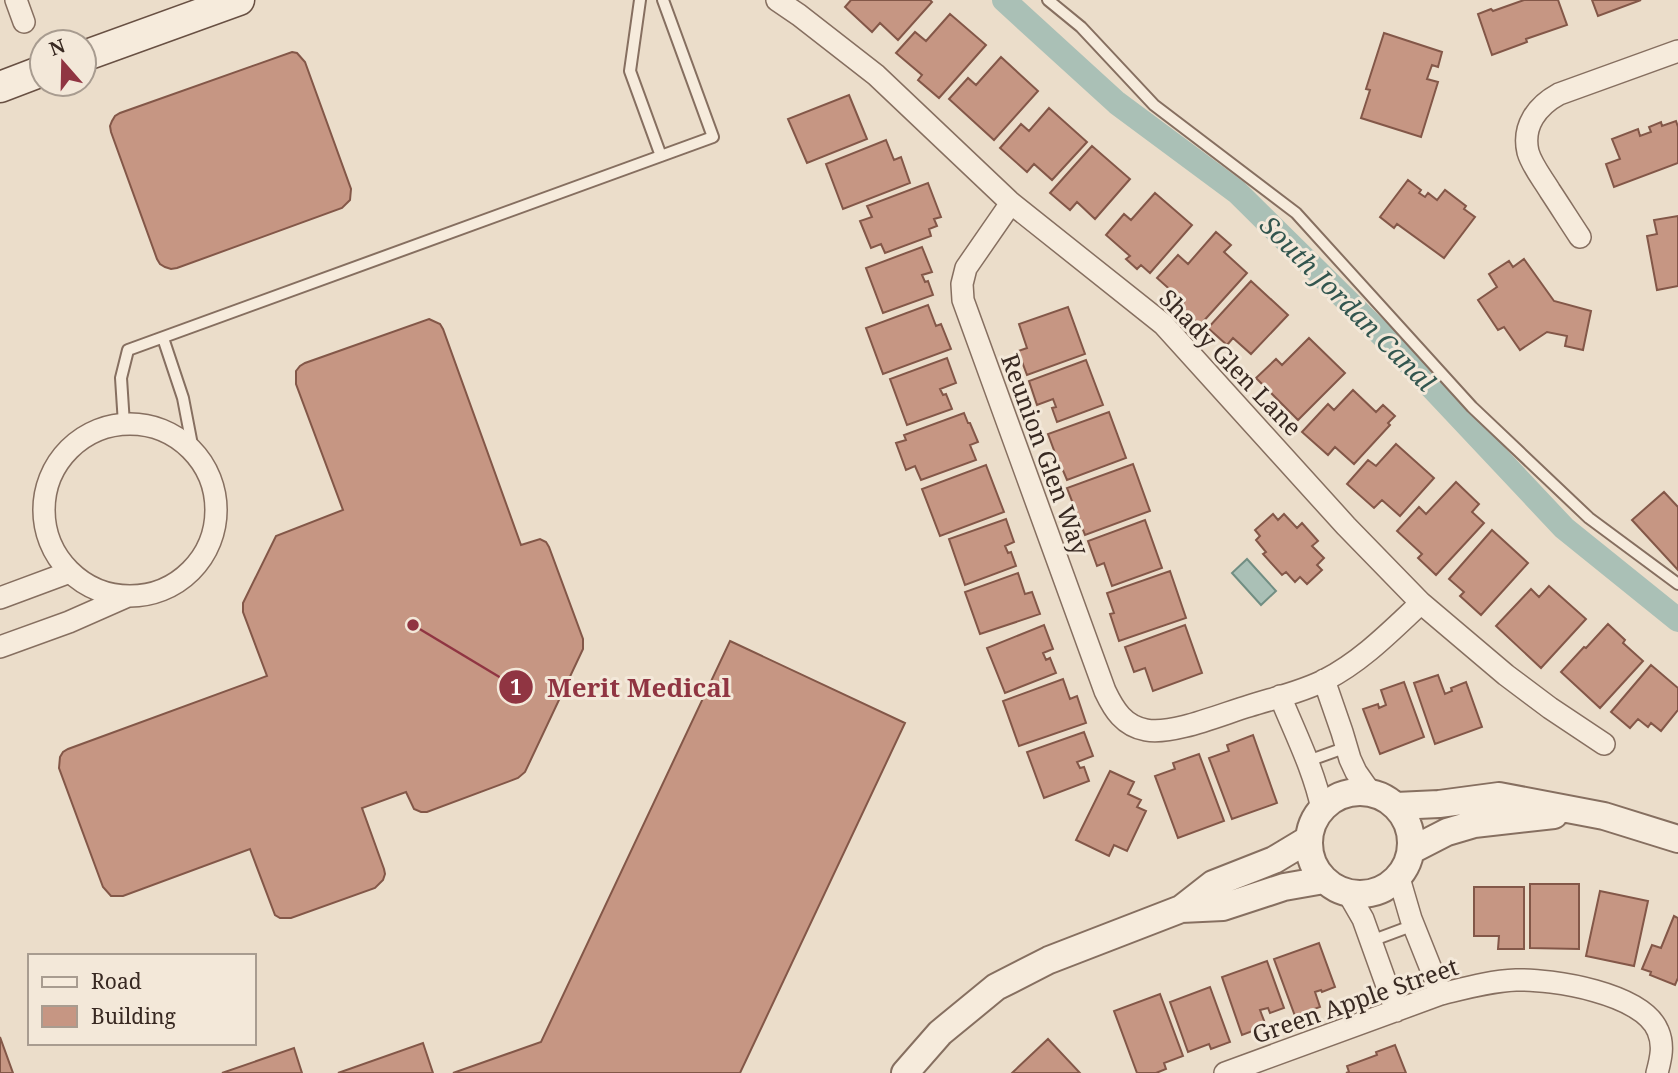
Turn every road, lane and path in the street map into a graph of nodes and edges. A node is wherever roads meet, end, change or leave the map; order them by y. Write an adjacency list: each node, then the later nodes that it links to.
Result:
1 (16, 0): 7 (street)
2 (239, 0): 8 (main road)
3 (640, 0): 12 (lane)
4 (663, 0): 12 (lane)
5 (777, 0): 13 (street, Shady Glen Lane)
6 (1048, 0): 19 (lane)
7 (24, 22)
8 (98, 51)
9 (1678, 51): 14 (street)
10 (28, 76): 11 (main road)
11 (0, 86)
12 (661, 156): 15 (lane)
13 (1011, 203): 22 (street, Shady Glen Lane); 25 (street, Reunion Glen Way)
14 (1580, 237)
15 (163, 338): 16 (lane); 17 (lane)
16 (124, 424): 17 (street); 18 (street)
17 (193, 450): 20 (street)
18 (70, 572): 20 (street); 21 (street)
19 (1678, 583)
20 (128, 596): 23 (street)
21 (0, 598)
22 (1421, 603): 24 (street); 26 (street, Shady Glen Lane)
23 (0, 647)
24 (1324, 680): 25 (street); 27 (street)
25 (1280, 696): 28 (street)
26 (1604, 744)
27 (1347, 747): 28 (lane); 29 (street)
28 (1308, 761): 31 (street)
29 (1370, 792): 30 (street); 31 (street)
30 (1396, 806): 32 (street); 35 (street)
31 (1321, 809): 33 (street)
32 (1582, 812): 34 (street); 35 (street)
33 (1309, 839): 37 (street); 39 (street)
34 (1678, 839)
35 (1412, 850): 36 (street)
36 (1399, 878): 38 (street); 40 (street)
37 (1324, 880): 38 (street); 39 (street)
38 (1348, 893): 41 (street)
39 (1181, 909): 44 (street)
40 (1414, 925): 41 (lane); 42 (street)
41 (1371, 941): 43 (street)
42 (1441, 994): 43 (street, Green Apple Street); 46 (street, Green Apple Street)
43 (1396, 1011): 45 (street, Green Apple Street)
44 (905, 1073)
45 (1225, 1073)
46 (1657, 1073)

